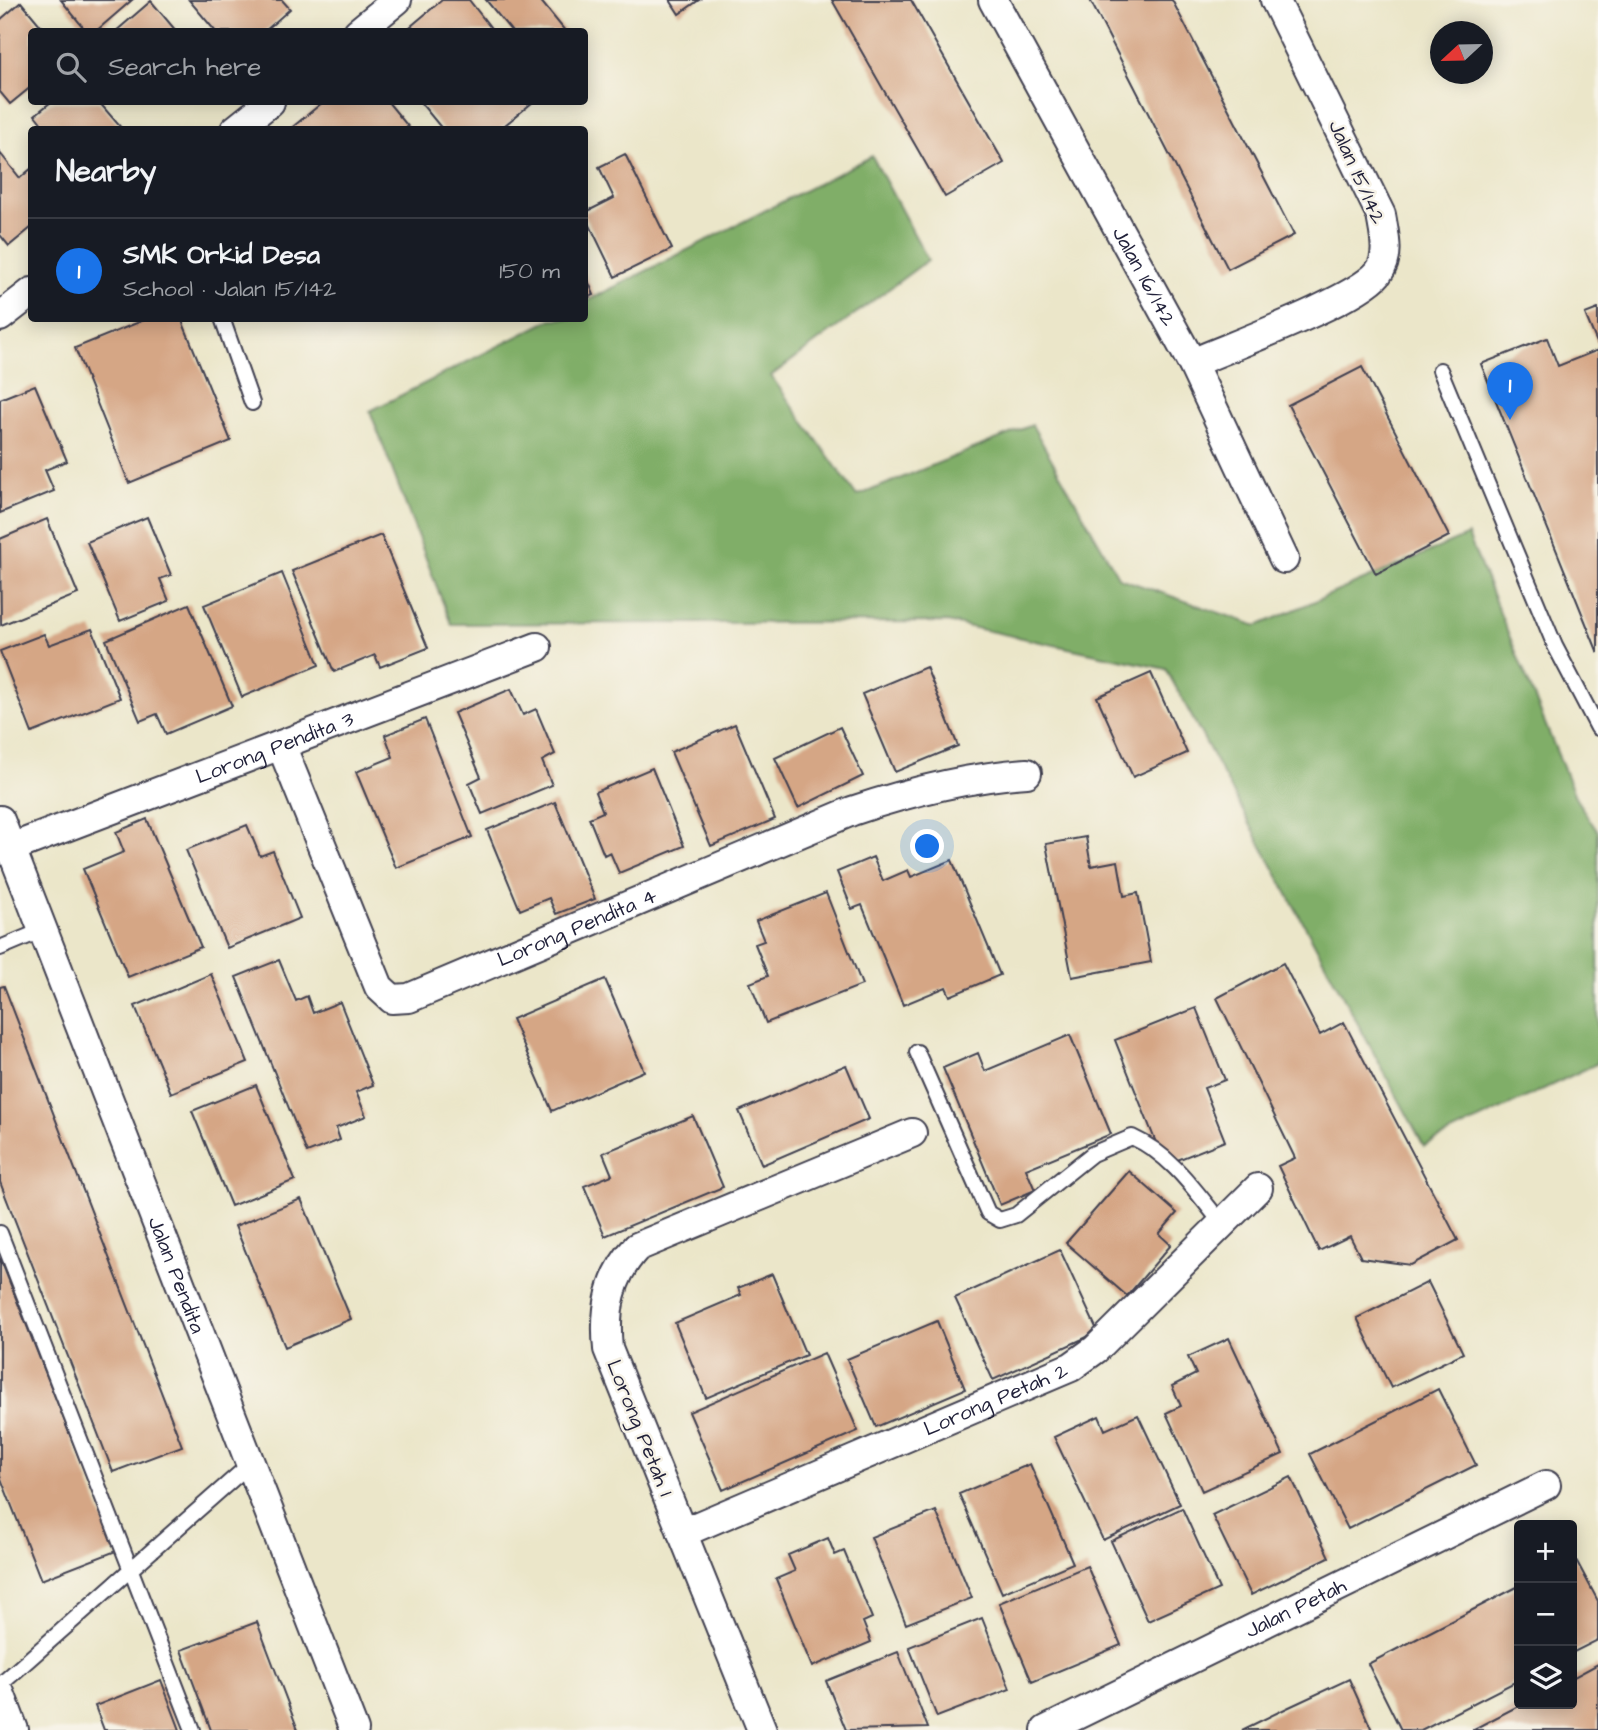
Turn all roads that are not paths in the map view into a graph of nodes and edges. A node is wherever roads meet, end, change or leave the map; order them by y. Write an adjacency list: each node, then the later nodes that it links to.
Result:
1 (397, 0): 4 (street)
2 (993, 0): 10 (street, Jalan 16/142)
3 (1275, 0): 10 (street, Jalan 15/142)
4 (363, 28)
5 (266, 105): 6 (street)
6 (240, 126)
7 (28, 295): 8 (street)
8 (0, 317)
9 (223, 322): 12 (lane)
10 (1192, 363): 13 (street, Jalan 16/142)
11 (1440, 370): 15 (lane)
12 (252, 402)
13 (1284, 559)
14 (537, 647): 16 (street, Lorong Pendita 3)
15 (1598, 728)
16 (281, 745): 17 (street, Lorong Pendita 4); 19 (street, Lorong Pendita 3)
17 (1027, 773)
18 (0, 820): 19 (street, Jalan Pendita)
19 (11, 848): 20 (street, Jalan Pendita)
20 (43, 930): 21 (lane); 27 (street, Jalan Pendita)
21 (0, 948)
22 (917, 1052): 25 (lane)
23 (912, 1132): 29 (street, Lorong Petah 1)
24 (1258, 1188): 25 (street, Lorong Petah 2)
25 (1223, 1225): 29 (street, Lorong Petah 2)
26 (0, 1233): 30 (lane)
27 (250, 1464): 30 (lane); 36 (street, Jalan Pendita)
28 (1546, 1485): 33 (street, Jalan Petah)
29 (682, 1533): 37 (street, Lorong Petah 1)
30 (130, 1571): 31 (lane); 35 (lane)
31 (0, 1685)
32 (0, 1693): 34 (street)
33 (1054, 1729)
34 (14, 1730)
35 (193, 1730)
36 (354, 1730)
37 (762, 1730)

